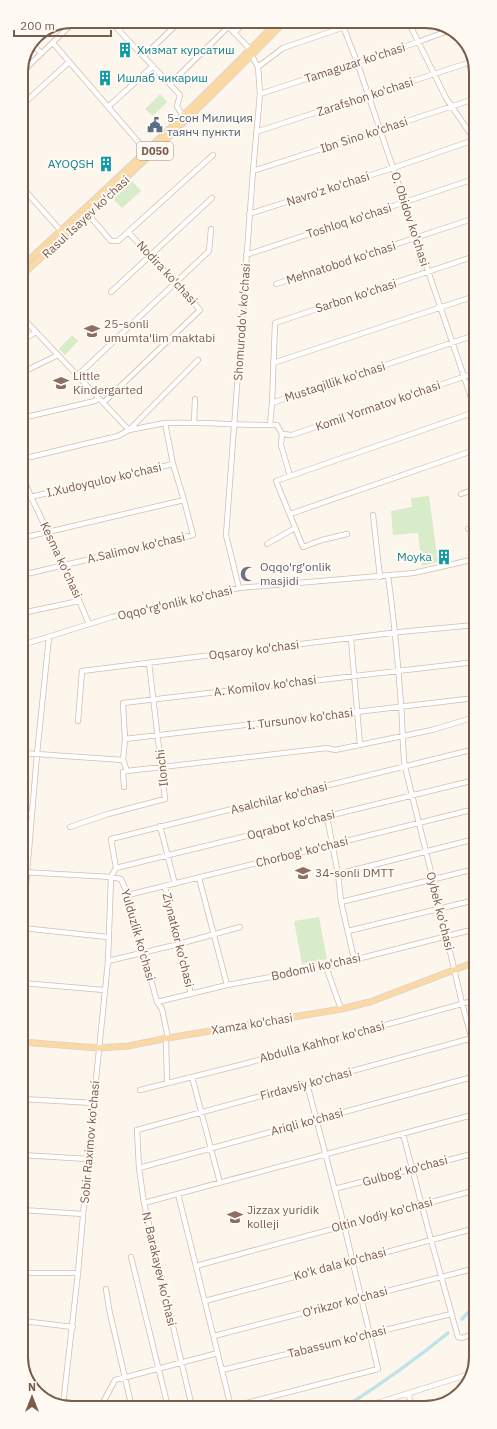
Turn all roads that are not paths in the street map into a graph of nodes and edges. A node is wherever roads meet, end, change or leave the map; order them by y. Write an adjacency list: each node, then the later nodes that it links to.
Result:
1 (173, 28): 18 (street)
2 (227, 28): 26 (street)
3 (229, 28): 12 (street, Shomurodo'v ko'chasi)
4 (239, 28): 12 (street)
5 (272, 28): 17 (main road, Rasul Isayev ko'chasi / D050)
6 (278, 28): 17 (main road, Rasul Isayev ko'chasi / D050)
7 (344, 28): 20 (street, O. Obidov ko'chasi); 24 (street)
8 (411, 28): 13 (street)
9 (64, 29): 14 (street)
10 (119, 30): 18 (street)
11 (444, 32): 13 (street, Tamaguzar ko'chasi)
12 (234, 33): 17 (street, Shomurodo'v ko'chasi)
13 (418, 42): 20 (street, Tamaguzar ko'chasi); 25 (street)
14 (53, 43): 16 (street); 19 (street)
15 (35, 47): 16 (street)
16 (41, 53): 22 (street)
17 (251, 53): 24 (street, Shomurodo'v ko'chasi); 33 (main road, Rasul Isayev ko'chasi / D050); 46 (main road, Rasul Isayev ko'chasi / D050)
18 (144, 56): 23 (street)
19 (69, 62): 29 (street); 31 (street)
20 (357, 62): 27 (street, Tamaguzar ko'chasi); 28 (street, O. Obidov ko'chasi)
21 (468, 63): 25 (street, Zarafshon ko'chasi)
22 (29, 65)
23 (153, 66): 26 (street); 31 (street)
24 (258, 67): 27 (street, Shomurodo'v ko'chasi)
25 (434, 75): 28 (street, Zarafshon ko'chasi); 32 (street)
26 (170, 84): 33 (street)
27 (260, 94): 35 (street, Shomurodo'v ko'chasi)
28 (368, 96): 34 (street, O. Obidov ko'chasi); 35 (street, Zarafshon ko'chasi)
29 (28, 100)
30 (469, 100): 32 (street, Ibn Sino ko'chasi)
31 (108, 107): 38 (street)
32 (451, 107): 34 (street, Ibn Sino ko'chasi); 36 (street)
33 (183, 117): 38 (main road, Rasul Isayev ko'chasi / D050)
34 (380, 130): 40 (street, O. Obidov ko'chasi); 41 (street, Ibn Sino ko'chasi)
35 (256, 132): 41 (street, Shomurodo'v ko'chasi)
36 (469, 132)
37 (469, 141): 40 (street, Navro'z ko'chasi)
38 (147, 152): 50 (main road, Rasul Isayev ko'chasi / D050)
39 (213, 156): 51 (street)
40 (393, 168): 45 (street, O. Obidov ko'chasi); 47 (street, Navro'z ko'chasi)
41 (252, 171): 47 (street, Shomurodo'v ko'chasi)
42 (469, 181): 45 (street, Toshloq ko'chasi)
43 (28, 194): 50 (street)
44 (212, 198): 54 (street)
45 (405, 203): 53 (street, O. Obidov ko'chasi); 55 (street, Toshloq ko'chasi)
46 (88, 214): 51 (street, Nodira ko'chasi); 52 (main road, Rasul Isayev ko'chasi / D050)
47 (249, 214): 55 (street, Shomurodo'v ko'chasi)
48 (469, 220): 53 (street, Mehnatobod ko'chasi)
49 (211, 229): 60 (street)
50 (61, 231): 52 (main road); 57 (main road, Rasul Isayev ko'chasi / D050)
51 (128, 232): 54 (street, Nodira ko'chasi)
52 (66, 236): 58 (main road, Rasul Isayev ko'chasi / D050)
53 (416, 238): 59 (street, O. Obidov ko'chasi); 61 (street, Mehnatobod ko'chasi)
54 (150, 255): 60 (street, Nodira ko'chasi); 62 (street)
55 (246, 255): 86 (street, Shomurodo'v ko'chasi)
56 (469, 258): 59 (street, Sarbon ko'chasi)
57 (28, 261)
58 (28, 270)
59 (428, 272): 64 (street, O. Obidov ko'chasi); 72 (street, Sarbon ko'chasi)
60 (176, 283): 74 (street); 80 (street, Nodira ko'chasi)
61 (276, 284)
62 (111, 292)
63 (469, 298): 64 (street)
64 (440, 307): 69 (street, O. Obidov ko'chasi); 72 (street)
65 (28, 323): 66 (street)
66 (36, 332): 67 (street); 70 (street)
67 (28, 337)
68 (469, 337): 69 (street, Mustaqillik ko'chasi)
69 (452, 343): 76 (street, O. Obidov ko'chasi); 81 (street, Mustaqillik ko'chasi)
70 (58, 355): 73 (street); 74 (street)
71 (198, 360): 88 (street)
72 (274, 363): 81 (street, Sarbon ko'chasi)
73 (28, 371)
74 (77, 376): 78 (street)
75 (469, 376): 76 (street, Komil Yormatov ko'chasi)
76 (464, 377): 77 (street, O. Obidov ko'chasi); 89 (street, Komil Yormatov ko'chasi)
77 (469, 392)
78 (98, 398): 80 (street); 83 (street)
79 (195, 399): 84 (street)
80 (103, 403): 88 (street)
81 (272, 403): 87 (street, Mustaqillik ko'chasi)
82 (469, 414): 93 (street)
83 (28, 417)
84 (194, 422): 85 (street); 86 (street)
85 (165, 423): 88 (street); 92 (street)
86 (235, 425): 87 (street); 112 (street, Shomurodo'v ko'chasi)
87 (270, 425): 89 (street)
88 (129, 430): 91 (street)
89 (282, 434): 93 (street)
90 (469, 452): 100 (street)
91 (28, 458)
92 (173, 464): 97 (street, I.Xudoyqulov ko'chasi); 99 (street, I.Xudoyqulov ko'chasi)
93 (290, 476): 100 (street)
94 (28, 490): 97 (street, Kesma ko'chasi)
95 (469, 491): 96 (street)
96 (461, 494)
97 (31, 497): 98 (street, I.Xudoyqulov ko'chasi); 103 (street, Kesma ko'chasi)
98 (28, 498)
99 (184, 500): 103 (street); 108 (street, A.Salimov ko'chasi)
100 (290, 514): 102 (street)
101 (373, 515): 111 (street)
102 (295, 528): 104 (street); 106 (street)
103 (48, 532): 105 (street); 108 (street, Kesma ko'chasi)
104 (347, 534)
105 (28, 537)
106 (267, 544)
107 (469, 560): 110 (street, Oqqo'rg'onlik ko'chasi)
108 (64, 565): 109 (street, A.Salimov ko'chasi); 113 (street, Kesma ko'chasi)
109 (28, 574)
110 (388, 576): 111 (street, Oqqo'rg'onlik ko'chasi); 117 (street, Oybek ko'chasi)
111 (380, 577): 112 (street, Oqqo'rg'onlik ko'chasi)
112 (239, 588): 115 (street, Oqqo'rg'onlik ko'chasi)
113 (79, 601): 114 (street); 115 (street, Kesma ko'chasi)
114 (28, 612)
115 (89, 624): 118 (street, Oqqo'rg'onlik ko'chasi)
116 (469, 625): 117 (street, Oqsaroy ko'chasi)
117 (395, 633): 119 (street, Oqsaroy ko'chasi); 123 (street, Oybek ko'chasi)
118 (49, 637): 120 (street, Oqqo'rg'onlik ko'chasi); 137 (street)
119 (350, 639): 121 (street, Oqsaroy ko'chasi); 124 (street)
120 (28, 643)
121 (149, 663): 126 (street, Ilonchi); 130 (street, Oqsaroy ko'chasi)
122 (469, 663): 123 (street, A. Komilov ko'chasi)
123 (398, 670): 124 (street, A. Komilov ko'chasi); 127 (street, Oybek ko'chasi)
124 (353, 676): 126 (street, A. Komilov ko'chasi); 128 (street)
125 (469, 699): 127 (street, I. Tursunov ko'chasi)
126 (154, 700): 132 (street, Ilonchi); 133 (street, A. Komilov ko'chasi)
127 (401, 707): 128 (street, I. Tursunov ko'chasi); 131 (street, Oybek ko'chasi)
128 (357, 712): 132 (street, I. Tursunov ko'chasi); 134 (street)
129 (469, 719): 131 (street)
130 (78, 721)
131 (403, 735): 134 (street); 140 (street, Oybek ko'chasi)
132 (158, 736): 133 (street, I. Tursunov ko'chasi); 139 (street, Ilonchi)
133 (125, 739): 138 (street, A. Komilov ko'chasi)
134 (360, 745): 139 (street)
135 (469, 751): 140 (street, Asalchilar ko'chasi)
136 (28, 753): 137 (street)
137 (37, 754): 138 (street); 147 (street)
138 (123, 760): 141 (street, A. Komilov ko'chasi)
139 (161, 767): 141 (street); 151 (street, Ilonchi)
140 (405, 767): 144 (street, Oybek ko'chasi); 150 (street, Asalchilar ko'chasi)
141 (127, 771): 143 (street)
142 (469, 782): 144 (street, Oqrabot ko'chasi)
143 (124, 787)
144 (412, 796): 148 (street, Oqrabot ko'chasi); 149 (street, Oybek ko'chasi)
145 (469, 811): 149 (street, Chorbog' ko'chasi)
146 (28, 814): 147 (street)
147 (32, 814): 154 (street)
148 (327, 816): 153 (street); 156 (street, Oqrabot ko'chasi)
149 (419, 824): 153 (street, Chorbog' ko'chasi); 155 (street, Oybek ko'chasi)
150 (160, 826): 156 (street); 157 (street, Asalchilar ko'chasi)
151 (70, 827)
152 (469, 841): 155 (street)
153 (332, 845): 160 (street); 162 (street, Chorbog' ko'chasi)
154 (28, 847)
155 (426, 852): 160 (street); 163 (street, Oybek ko'chasi)
156 (168, 856): 157 (street, Oqrabot ko'chasi); 164 (street)
157 (116, 868): 161 (street)
158 (469, 871): 163 (street)
159 (28, 872): 161 (street)
160 (338, 874): 168 (street)
161 (111, 877): 166 (street, Yulduzlik ko'chasi); 175 (street, Sobir Raximov ko'chasi)
162 (199, 878): 164 (street, Chorbog' ko'chasi); 174 (street)
163 (433, 880): 168 (street); 169 (street, Oybek ko'chasi)
164 (175, 884): 165 (street, Chorbog' ko'chasi)
165 (164, 887): 166 (street, Chorbog' ko'chasi); 177 (street, Ziynatkor ko'chasi)
166 (128, 895): 178 (street, Yulduzlik ko'chasi)
167 (469, 901): 169 (street)
168 (341, 902): 172 (street)
169 (440, 908): 172 (street); 176 (street, Oybek ko'chasi)
170 (240, 927): 174 (street)
171 (28, 929): 175 (street)
172 (348, 931): 179 (street)
173 (469, 931): 176 (street, Bodomli ko'chasi)
174 (213, 934): 177 (street); 185 (street)
175 (108, 937): 180 (street, Sobir Raximov ko'chasi)
176 (447, 937): 179 (street, Bodomli ko'chasi); 183 (street, Oybek ko'chasi)
177 (179, 944): 178 (street); 187 (street, Ziynatkor ko'chasi)
178 (143, 953): 180 (street); 188 (street, Yulduzlik ko'chasi)
179 (354, 960): 182 (street, Bodomli ko'chasi)
180 (108, 961): 186 (street, Sobir Raximov ko'chasi)
181 (469, 965): 183 (main road, Xamza ko'chasi)
182 (326, 967): 185 (street, Bodomli ko'chasi); 191 (street)
183 (454, 970): 190 (street, Oybek ko'chasi); 191 (main road, Xamza ko'chasi)
184 (28, 984): 186 (street)
185 (227, 986): 187 (street, Bodomli ko'chasi)
186 (104, 990): 196 (street, Sobir Raximov ko'chasi)
187 (191, 994): 188 (street, Bodomli ko'chasi)
188 (157, 1002): 193 (street, Yulduzlik ko'chasi)
189 (469, 1002): 190 (street, Abdulla Kahhor ko'chasi)
190 (462, 1003): 192 (street, Oybek ko'chasi); 197 (street, Abdulla Kahhor ko'chasi)
191 (341, 1009): 193 (main road, Xamza ko'chasi)
192 (469, 1025)
193 (167, 1038): 196 (main road, Xamza ko'chasi); 199 (street, Yulduzlik ko'chasi)
194 (469, 1039): 200 (street, Firdavsiy ko'chasi)
195 (28, 1042): 196 (main road, Xamza ko'chasi)
196 (98, 1048): 203 (street, Sobir Raximov ko'chasi)
197 (192, 1077): 199 (street, Abdulla Kahhor ko'chasi); 204 (street)
198 (469, 1078): 206 (street, Ariqli ko'chasi)
199 (167, 1083): 201 (street, Abdulla Kahhor ko'chasi)
200 (307, 1084): 204 (street, Firdavsiy ko'chasi); 206 (street)
201 (140, 1090)
202 (28, 1099): 203 (street)
203 (94, 1103): 213 (street, Sobir Raximov ko'chasi)
204 (201, 1112): 207 (street, Firdavsiy ko'chasi); 209 (street)
205 (469, 1116): 208 (street)
206 (317, 1119): 209 (street, Ariqli ko'chasi); 210 (street)
207 (137, 1130): 214 (street, N. Barakayev ko'chasi)
208 (403, 1134): 210 (street); 215 (street)
209 (211, 1148): 214 (street, Ariqli ko'chasi); 216 (street)
210 (326, 1154): 216 (street); 217 (street)
211 (469, 1154): 215 (street, Gulbog' ko'chasi)
212 (28, 1155): 213 (street)
213 (88, 1159): 223 (street, Sobir Raximov ko'chasi)
214 (139, 1168): 220 (street, N. Barakayev ko'chasi)
215 (412, 1169): 217 (street, Gulbog' ko'chasi); 221 (street)
216 (220, 1183): 219 (street)
217 (334, 1189): 224 (street)
218 (469, 1192): 221 (street, Oltin Vodiy ko'chasi)
219 (178, 1194): 220 (street); 229 (street)
220 (144, 1203): 244 (street, N. Barakayev ko'chasi)
221 (421, 1205): 224 (street, Oltin Vodiy ko'chasi); 226 (street)
222 (28, 1210): 223 (street)
223 (83, 1214): 232 (street, Sobir Raximov ko'chasi)
224 (344, 1225): 228 (street); 229 (street, Oltin Vodiy ko'chasi)
225 (469, 1230): 226 (street, Ko'k dala ko'chasi)
226 (431, 1240): 228 (street, Ko'k dala ko'chasi); 233 (street)
227 (131, 1257): 245 (street)
228 (352, 1261): 235 (street); 236 (street, Ko'k dala ko'chasi)
229 (196, 1266): 236 (street)
230 (469, 1270): 233 (street, O'rikzor ko'chasi)
231 (28, 1273): 232 (street)
232 (78, 1273): 239 (street, Sobir Raximov ko'chasi)
233 (441, 1276): 235 (street, O'rikzor ko'chasi); 237 (street)
234 (106, 1289): 248 (street)
235 (361, 1297): 240 (street); 241 (street, O'rikzor ko'chasi)
236 (205, 1301): 241 (street)
237 (451, 1314): 240 (street, Tabassum ko'chasi); 242 (street)
238 (28, 1322): 239 (street)
239 (73, 1327): 250 (street, Sobir Raximov ko'chasi)
240 (370, 1333): 246 (street, Tabassum ko'chasi); 256 (street)
241 (214, 1336): 243 (street)
242 (469, 1336)
243 (218, 1353): 244 (street); 246 (street)
244 (181, 1362): 245 (street); 254 (street, N. Barakayev ko'chasi)
245 (158, 1368): 248 (street); 253 (street)
246 (222, 1370): 255 (street)
247 (464, 1376): 249 (street)
248 (125, 1378): 251 (street); 252 (street)
249 (408, 1393): 257 (street); 258 (street)
250 (64, 1400)
251 (104, 1401)
252 (130, 1401)
253 (166, 1401)
254 (191, 1401)
255 (230, 1401)
256 (254, 1401)
257 (383, 1401)
258 (410, 1401)

